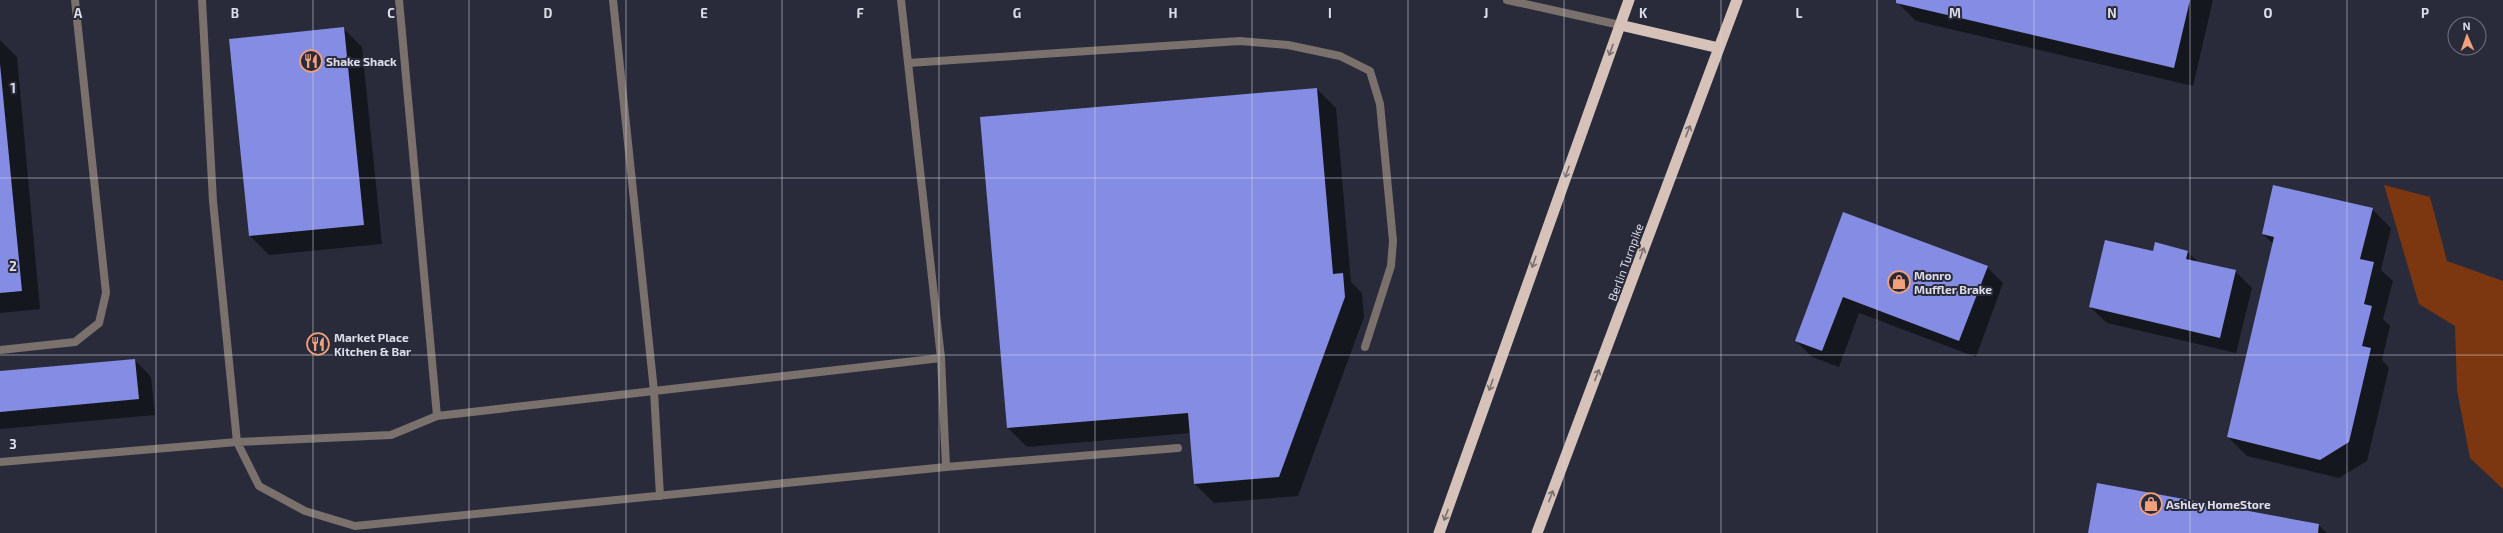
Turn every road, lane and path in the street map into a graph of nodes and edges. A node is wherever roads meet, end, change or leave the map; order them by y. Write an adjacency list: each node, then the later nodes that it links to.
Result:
1 (75, 0): 13 (lane)
2 (202, 0): 17 (lane)
3 (399, 0): 16 (lane)
4 (613, 0): 15 (lane)
5 (901, 0): 11 (lane)
6 (1507, 0): 9 (lane)
7 (1629, 0): 9 (highway)
8 (1737, 0): 10 (highway, Berlin Turnpike)
9 (1620, 26): 10 (highway); 22 (highway, one-way to 22)
10 (1719, 48): 23 (highway, Berlin Turnpike, one-way to 10)
11 (908, 63): 12 (lane); 14 (lane)
12 (1365, 347)
13 (0, 350)
14 (941, 358): 15 (lane); 20 (lane)
15 (654, 391): 16 (lane); 21 (lane)
16 (437, 416): 17 (lane)
17 (237, 442): 19 (lane); 21 (lane)
18 (1178, 448): 20 (lane)
19 (0, 462)
20 (946, 467): 21 (lane)
21 (660, 496)
22 (1438, 533)
23 (1537, 533)

